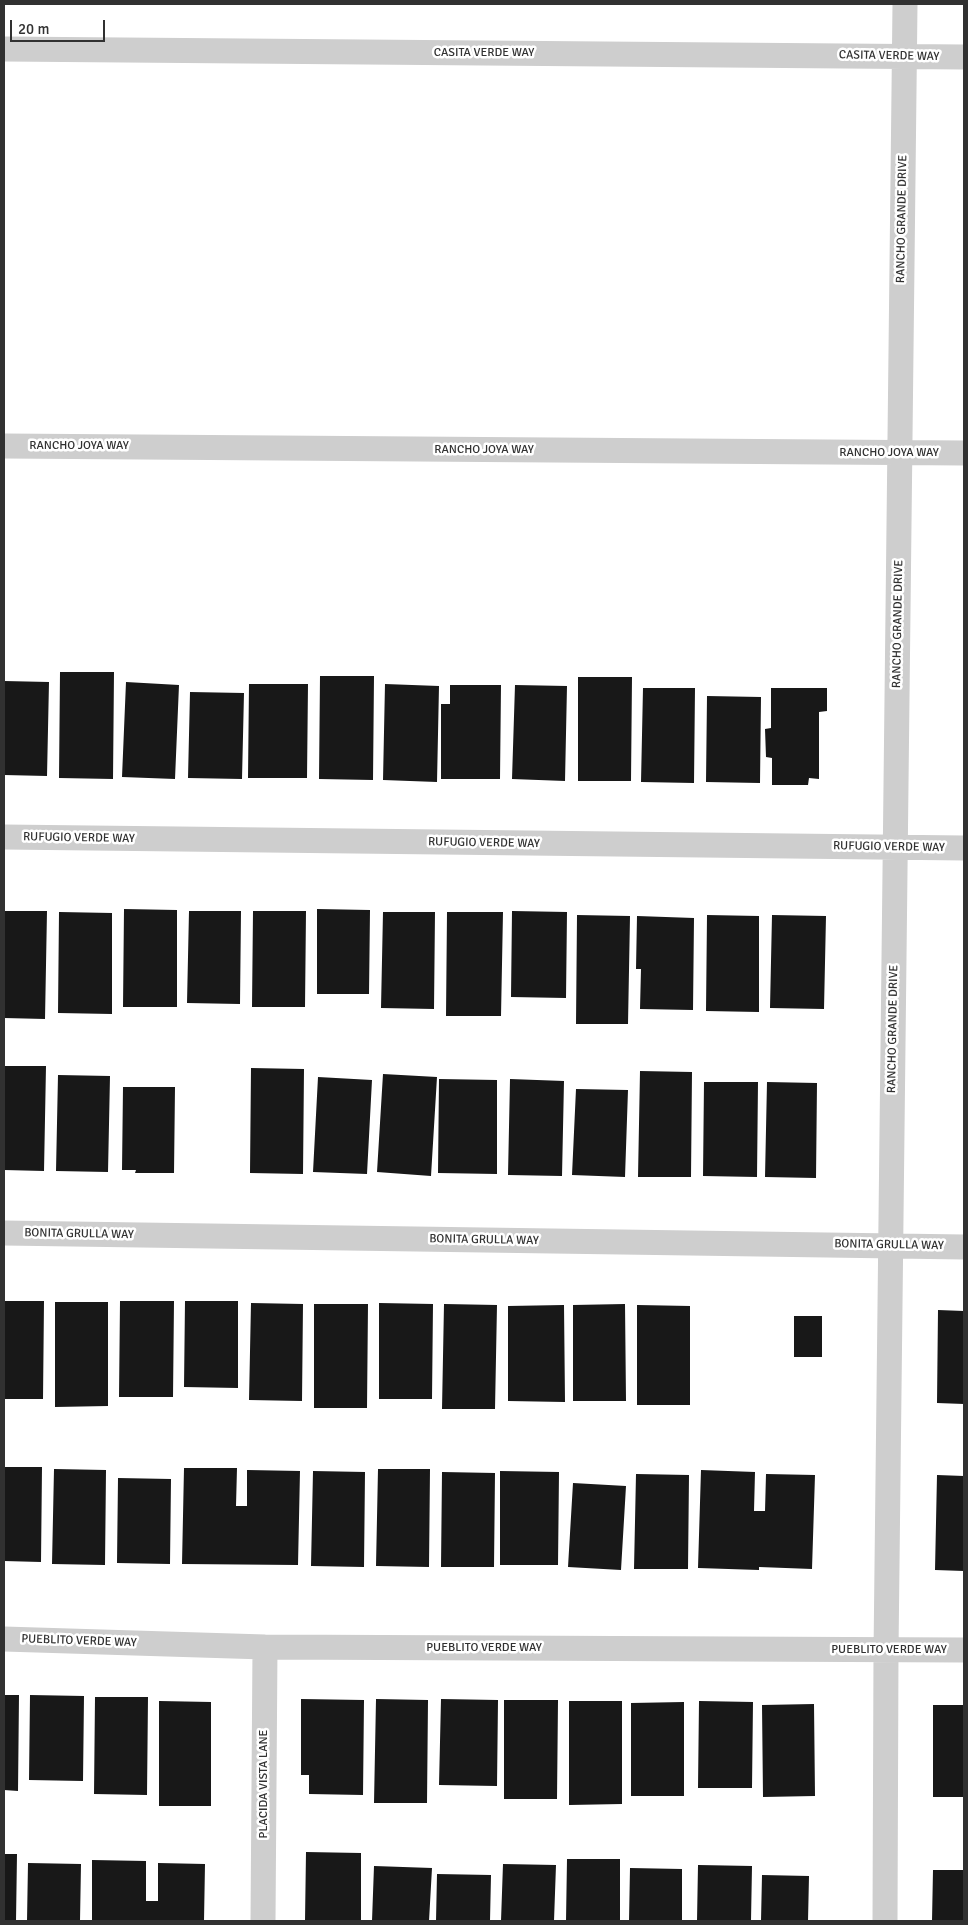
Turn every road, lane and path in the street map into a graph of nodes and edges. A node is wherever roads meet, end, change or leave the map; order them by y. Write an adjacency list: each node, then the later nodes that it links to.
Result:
1 (905, 4): 3 (street, RANCHO GRANDE DRIVE)
2 (4, 49): 3 (street, CASITA VERDE WAY)
3 (904, 56): 4 (street, CASITA VERDE WAY); 6 (street, RANCHO GRANDE DRIVE)
4 (964, 57)
5 (4, 446): 6 (street, RANCHO JOYA WAY)
6 (900, 453): 7 (street, RANCHO JOYA WAY); 9 (street, RANCHO GRANDE DRIVE)
7 (964, 453)
8 (4, 837): 9 (street, RUFUGIO VERDE WAY)
9 (895, 847): 10 (street, RUFUGIO VERDE WAY); 12 (street, RANCHO GRANDE DRIVE)
10 (964, 848)
11 (4, 1234): 12 (street, BONITA GRULLA WAY)
12 (891, 1245): 13 (street, BONITA GRULLA WAY); 17 (street, RANCHO GRANDE DRIVE)
13 (964, 1247)
14 (4, 1639): 15 (street, PUEBLITO VERDE WAY)
15 (266, 1647): 17 (street, PUEBLITO VERDE WAY); 18 (street, PLACIDA VISTA LANE)
16 (964, 1650): 17 (street, PUEBLITO VERDE WAY)
17 (886, 1651): 19 (street, RANCHO GRANDE DRIVE)
18 (263, 1921)
19 (884, 1921)

